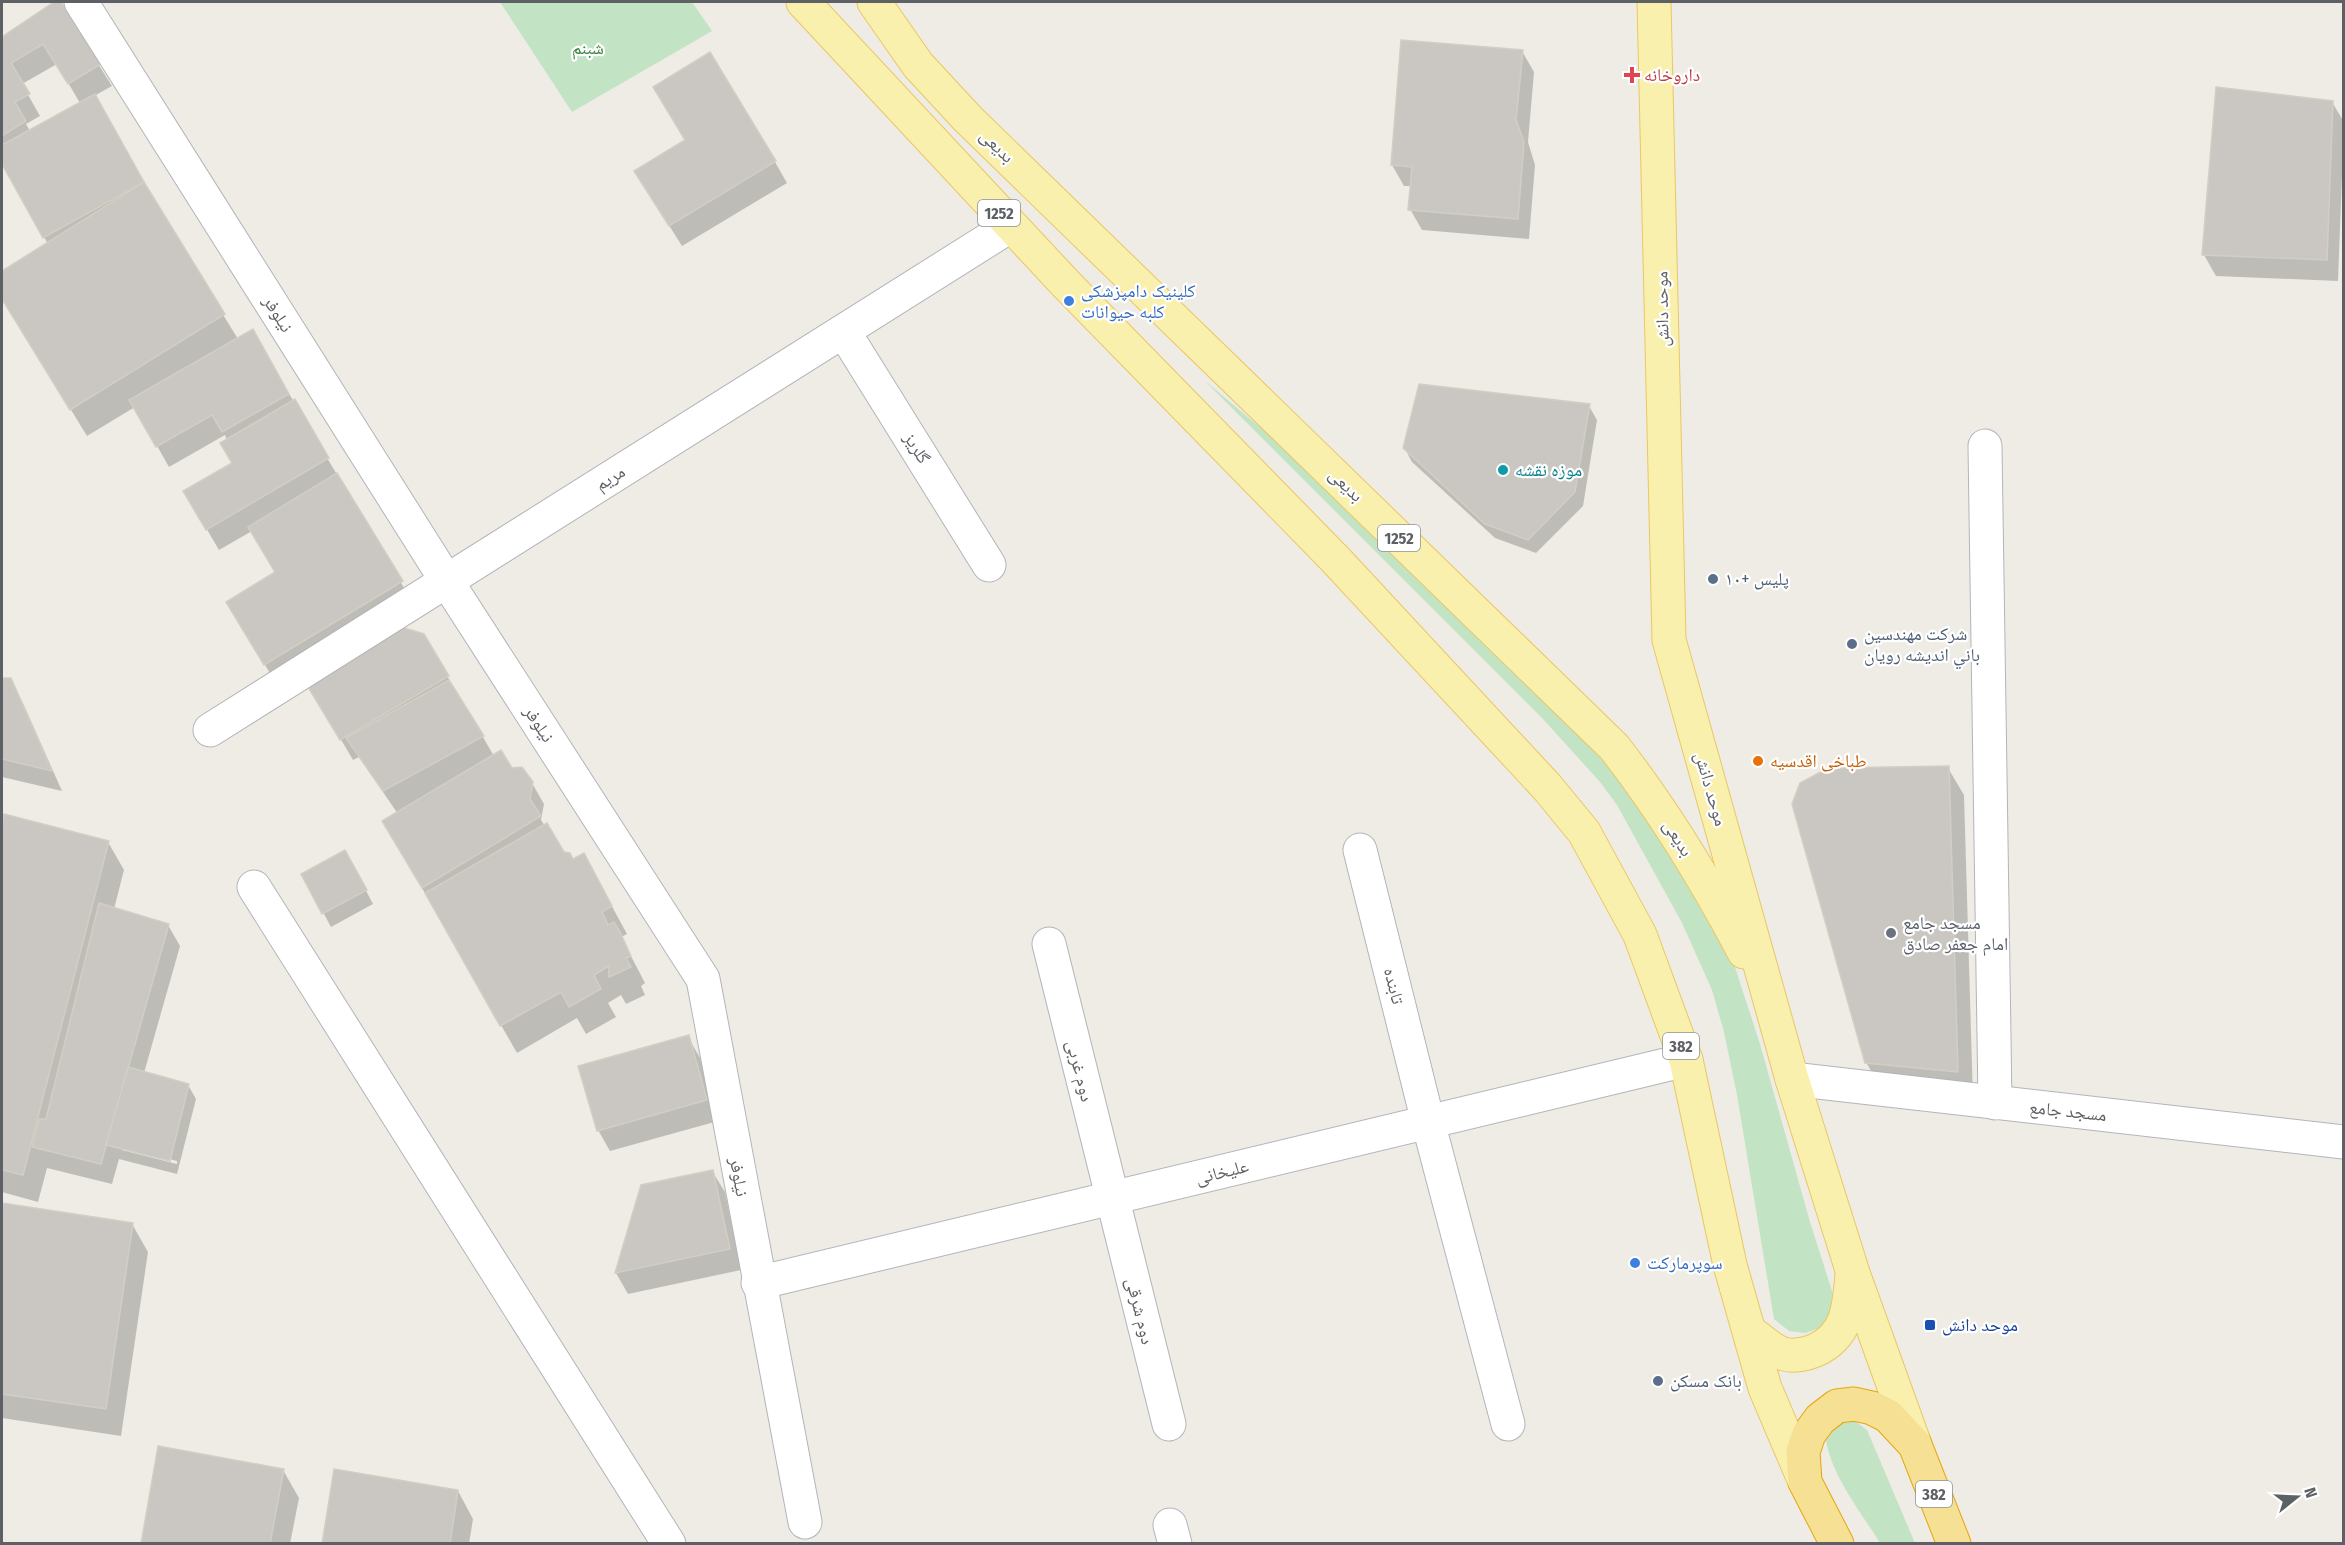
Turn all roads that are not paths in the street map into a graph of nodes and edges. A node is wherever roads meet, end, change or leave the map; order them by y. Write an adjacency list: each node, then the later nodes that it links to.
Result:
1 (81, 2): 9 (street, نیلوفر)
2 (803, 2): 5 (main road, 1252)
3 (874, 2): 15 (main road, بدیعی / 1252)
4 (1654, 2): 15 (main road, موحد دانش / 382)
5 (1010, 226): 6 (street, مریم); 11 (main road, 1252)
6 (844, 332): 8 (street, گلریز); 9 (street, مریم)
7 (1985, 446): 18 (street)
8 (989, 565)
9 (446, 580): 10 (street, مریم); 23 (street, نیلوفر)
10 (210, 730)
11 (1547, 787): 16 (main road, 382)
12 (1360, 850): 19 (street, تابنده)
13 (254, 887): 30 (street)
14 (1048, 944): 21 (street, دوم غربی)
15 (1771, 1003): 17 (main road, موحد دانش / 382)
16 (1686, 1060): 19 (street, علیخانی); 24 (main road, 382)
17 (1792, 1079): 18 (street, مسجد جامع); 22 (main road, موحد دانش / 382)
18 (1995, 1103): 20 (street, مسجد جامع)
19 (1428, 1122): 21 (street, علیخانی); 26 (street, تابنده)
20 (2343, 1142)
21 (1112, 1198): 23 (street, علیخانی); 25 (street, دوم شرقی)
22 (1852, 1270): 24 (main road); 27 (main road, موحد دانش / 382)
23 (759, 1283): 29 (street, نیلوفر)
24 (1749, 1331): 28 (main road, 382)
25 (1169, 1424)
26 (1508, 1424)
27 (1915, 1445): 28 (highway); 32 (highway, موحد دانش / 382)
28 (1805, 1482): 31 (highway, 382)
29 (805, 1522)
30 (669, 1544)
31 (1836, 1544)
32 (1954, 1544)

